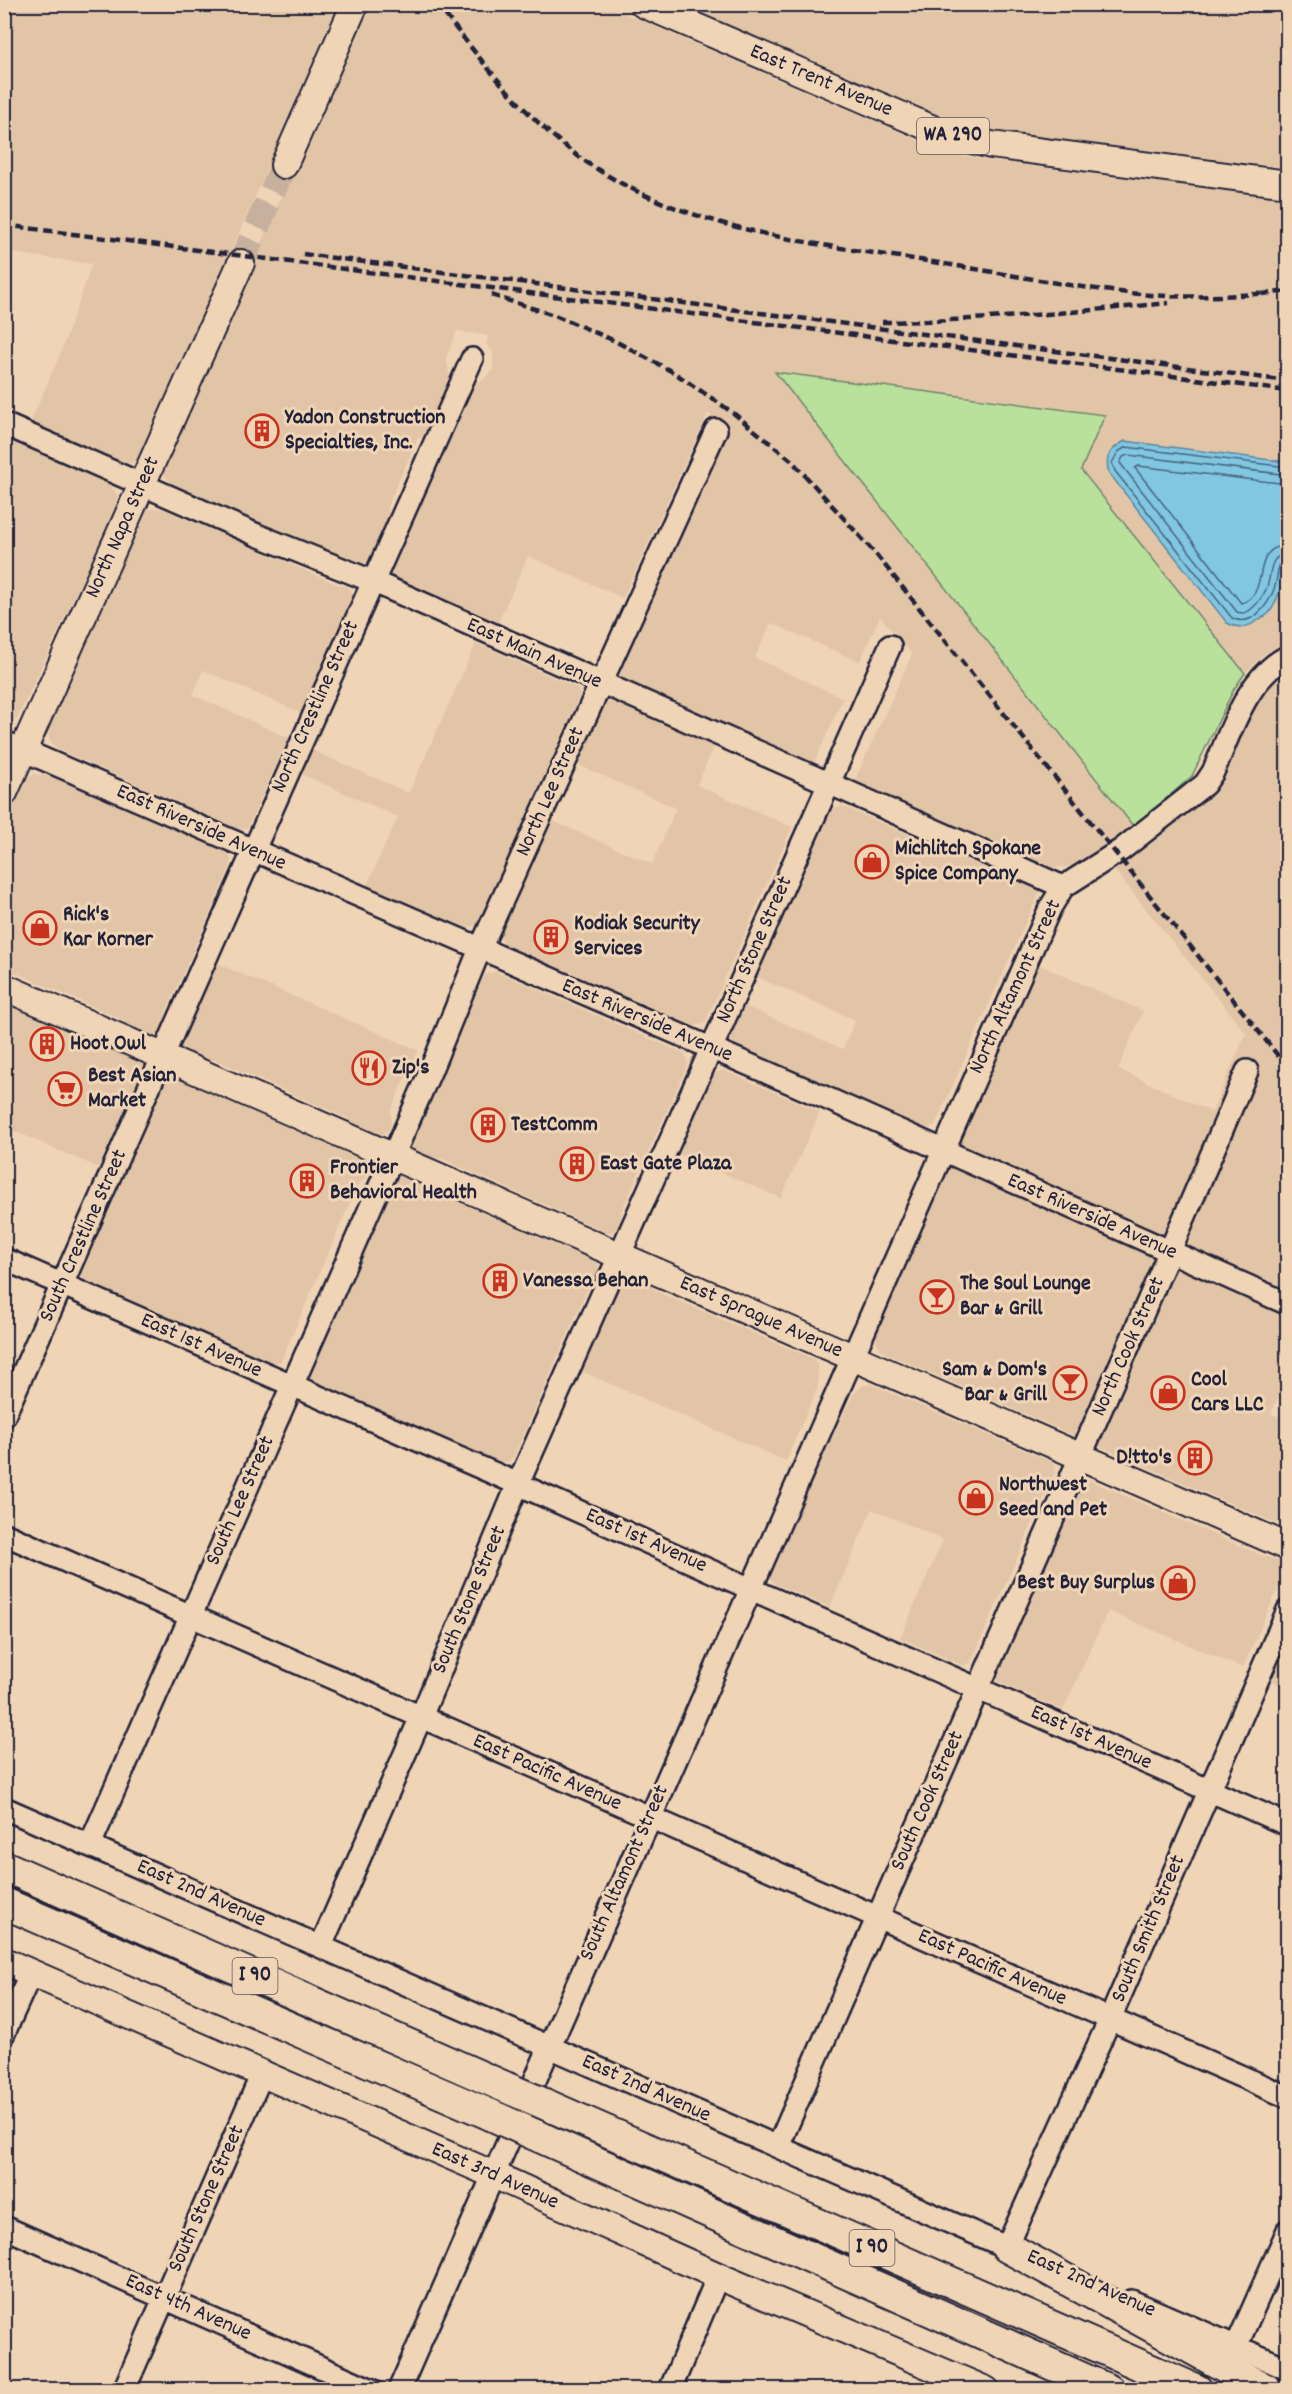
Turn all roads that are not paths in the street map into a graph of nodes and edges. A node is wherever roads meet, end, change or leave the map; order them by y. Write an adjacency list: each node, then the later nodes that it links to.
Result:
1 (355, 4): 3 (main road)
2 (643, 4): 4 (main road, East Trent Avenue / WA 290)
3 (284, 165)
4 (1287, 184)
5 (242, 263): 9 (main road, North Napa Street)
6 (471, 359): 10 (street, North Crestline Street)
7 (4, 424): 9 (street, East Main Avenue)
8 (716, 430): 13 (street, North Lee Street)
9 (141, 484): 10 (street, East Main Avenue); 14 (main road, North Napa Street)
10 (372, 581): 13 (street, East Main Avenue); 17 (street, North Crestline Street)
11 (890, 645): 15 (street, North Stone Street)
12 (1287, 656): 18 (street, North Altamont Street)
13 (600, 683): 15 (street, East Main Avenue); 19 (street, North Lee Street)
14 (14, 746): 16 (main road, North Napa Street); 17 (street, East Riverside Avenue)
15 (830, 782): 18 (street, East Main Avenue); 21 (street, North Stone Street)
16 (4, 793)
17 (252, 850): 19 (street, East Riverside Avenue); 22 (street, North Crestline Street)
18 (1064, 887): 24 (street, North Altamont Street)
19 (480, 949): 21 (street, East Riverside Avenue); 25 (street, North Lee Street)
20 (4, 987): 22 (main road, East Sprague Avenue)
21 (711, 1048): 24 (street, East Riverside Avenue); 27 (street, North Stone Street)
22 (163, 1056): 25 (main road, East Sprague Avenue); 29 (street, South Crestline Street)
23 (1247, 1071): 26 (street, North Cook Street)
24 (942, 1151): 26 (street, East Riverside Avenue); 31 (street, North Altamont Street)
25 (392, 1156): 27 (main road, East Sprague Avenue); 32 (street, South Lee Street)
26 (1171, 1252): 30 (street, East Riverside Avenue); 34 (street, North Cook Street)
27 (619, 1255): 31 (main road, East Sprague Avenue); 35 (street, South Stone Street)
28 (4, 1259): 29 (street, East 1st Avenue)
29 (62, 1285): 32 (street, East 1st Avenue); 33 (street, South Crestline Street)
30 (1287, 1304)
31 (852, 1357): 34 (main road, East Sprague Avenue); 38 (street, South Altamont Street)
32 (291, 1386): 35 (street, East 1st Avenue); 40 (street, South Lee Street)
33 (4, 1416)
34 (1081, 1457): 37 (main road, East Sprague Avenue); 41 (street, South Cook Street)
35 (518, 1484): 38 (street, East 1st Avenue); 42 (street, South Stone Street)
36 (4, 1534): 40 (street, East Pacific Avenue)
37 (1287, 1547)
38 (751, 1589): 41 (street, East 1st Avenue); 45 (street, South Altamont Street)
39 (1287, 1610): 43 (street, South Smith Street)
40 (190, 1616): 42 (street, East Pacific Avenue); 47 (street, South Lee Street)
41 (979, 1689): 43 (street, East 1st Avenue); 50 (street, South Cook Street)
42 (421, 1717): 45 (street, East Pacific Avenue); 51 (street, South Stone Street)
43 (1209, 1790): 46 (street, East 1st Avenue); 54 (street, South Smith Street)
44 (4, 1808): 47 (street, East 2nd Avenue)
45 (650, 1818): 50 (street, East Pacific Avenue); 56 (street, South Altamont Street)
46 (1287, 1825)
47 (90, 1845): 51 (street, East 2nd Avenue)
48 (4, 1866): 75 (highway, I 90, bridge)
49 (4, 1903): 74 (highway, I 90, bridge)
50 (876, 1917): 54 (street, East Pacific Avenue); 59 (street, South Cook Street)
51 (321, 1946): 56 (street, East 2nd Avenue)
52 (4, 1961): 53 (main road, East 3rd Avenue)
53 (31, 1973): 55 (street); 57 (main road, East 3rd Avenue)
54 (1110, 2019): 58 (street, East Pacific Avenue); 63 (street, South Smith Street)
55 (4, 2033)
56 (549, 2046): 59 (street, East 2nd Avenue); 60 (street, South Altamont Street)
57 (262, 2074): 60 (main road, East 3rd Avenue); 65 (street, South Stone Street)
58 (1287, 2097)
59 (778, 2147): 63 (street, East 2nd Avenue)
60 (494, 2175): 64 (main road, East 3rd Avenue); 71 (street, South Altamont Street)
61 (4, 2227): 65 (street, East 4th Avenue)
62 (1287, 2229): 66 (street)
63 (1007, 2247): 66 (street, East 2nd Avenue); 76 (highway)
64 (718, 2276): 68 (main road, East 3rd Avenue); 72 (street)
65 (164, 2298): 69 (street, South Stone Street); 70 (street, East 4th Avenue)
66 (1236, 2347): 67 (street, East 2nd Avenue)
67 (1287, 2369)
68 (948, 2382): 73 (main road, East 3rd Avenue)
69 (124, 2390)
70 (372, 2390)
71 (399, 2390)
72 (670, 2390)
73 (986, 2390)
74 (1109, 2390)
75 (1197, 2390)
76 (1267, 2390)

